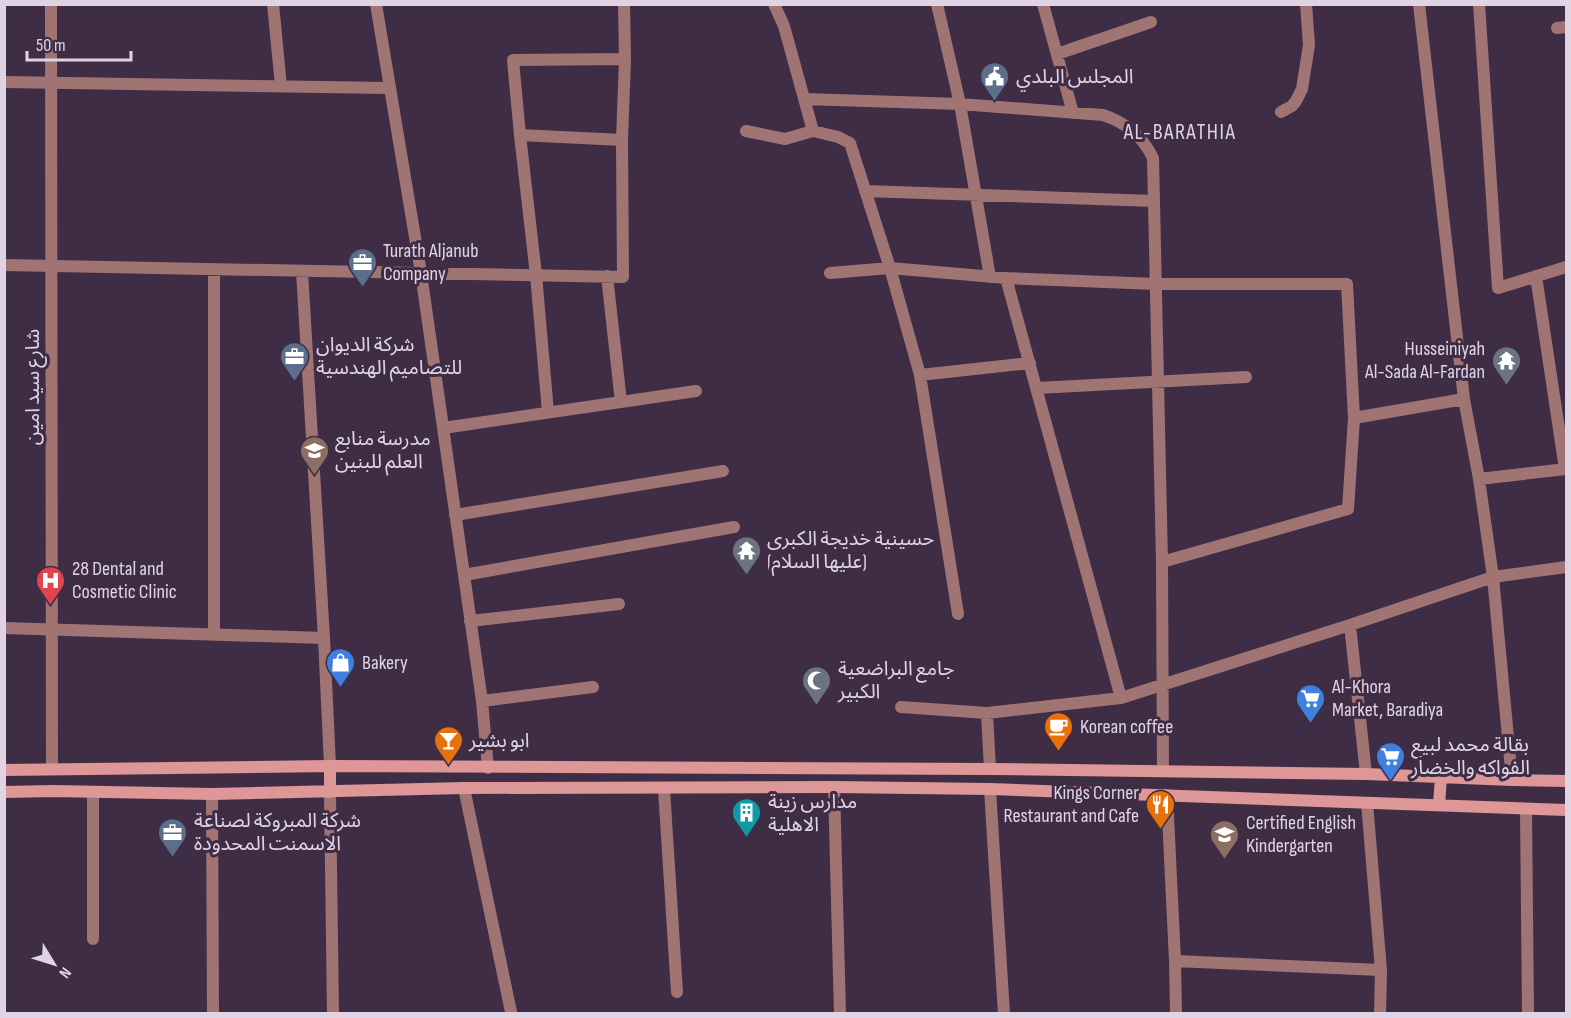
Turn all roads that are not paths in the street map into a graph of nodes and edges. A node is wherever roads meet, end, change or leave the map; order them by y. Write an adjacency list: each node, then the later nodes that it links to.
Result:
1 (51, 4): 15 (street, شارع سيد امين)
2 (273, 4): 16 (street)
3 (376, 4): 17 (street)
4 (624, 4): 13 (street)
5 (774, 4): 18 (street)
6 (937, 4): 19 (street)
7 (1042, 4): 12 (street)
8 (1306, 4): 20 (street)
9 (1419, 4): 49 (street)
10 (1479, 4): 40 (street)
11 (1151, 22): 12 (street)
12 (1057, 54): 21 (street)
13 (625, 59): 24 (street); 25 (street)
14 (4, 82): 15 (street)
15 (51, 83): 16 (street); 30 (street, شارع سيد امين)
16 (280, 86): 17 (street)
17 (389, 88): 35 (street)
18 (804, 99): 19 (street); 22 (street)
19 (960, 104): 21 (street); 27 (street)
20 (1281, 112)
21 (1073, 113): 28 (street)
22 (813, 131): 23 (street); 26 (street)
23 (746, 132)
24 (520, 135): 25 (street); 37 (street)
25 (622, 140): 38 (street)
26 (865, 191): 27 (street); 32 (street)
27 (976, 196): 28 (street); 39 (street)
28 (1154, 201): 42 (street)
29 (4, 265): 30 (street)
30 (51, 266): 33 (street); 68 (street, شارع سيد امين)
31 (1566, 267): 40 (street)
32 (890, 268): 36 (street); 39 (street); 44 (street)
33 (214, 269): 34 (street); 69 (street)
34 (302, 271): 35 (street); 70 (street)
35 (421, 273): 37 (street); 53 (street)
36 (830, 273)
37 (536, 275): 38 (street); 51 (street)
38 (606, 276): 50 (street)
39 (990, 276): 41 (street)
40 (1536, 276): 54 (street)
41 (1006, 278): 42 (street); 43 (street)
42 (1156, 284): 46 (street); 52 (street)
43 (1029, 363): 44 (street); 47 (street)
44 (920, 375): 64 (street)
45 (1246, 377): 46 (street)
46 (1158, 382): 47 (street); 59 (street)
47 (1037, 388): 73 (street)
48 (696, 392): 50 (street)
49 (1464, 399): 52 (street); 56 (street)
50 (621, 402): 51 (street)
51 (548, 412): 53 (street)
52 (1354, 418): 59 (street)
53 (443, 428): 57 (street)
54 (1566, 469): 56 (street)
55 (723, 471): 57 (street)
56 (1479, 479): 62 (street)
57 (455, 515): 61 (street)
58 (734, 527): 61 (street)
59 (1162, 562): 71 (street)
60 (1566, 567): 62 (street)
61 (464, 574): 65 (street)
62 (1493, 577): 66 (street); 85 (street)
63 (619, 604): 65 (street)
64 (958, 614)
65 (470, 621): 74 (street)
66 (1350, 625): 71 (street); 83 (street)
67 (4, 628): 68 (street)
68 (51, 629): 69 (street); 79 (street, شارع سيد امين)
69 (214, 634): 70 (street)
70 (324, 638): 77 (street)
71 (1163, 686): 73 (street); 82 (street)
72 (593, 687): 74 (street)
73 (1121, 698): 76 (street)
74 (482, 701): 78 (street)
75 (901, 707): 76 (street)
76 (987, 713): 80 (street)
77 (330, 766): 78 (main road); 79 (main road); 94 (main road)
78 (489, 768): 80 (main road)
79 (52, 769): 81 (main road); 91 (main road)
80 (990, 769): 82 (main road)
81 (4, 770)
82 (1163, 771): 83 (main road)
83 (1366, 774): 84 (main road)
84 (1441, 777): 85 (main road); 98 (main road)
85 (1512, 780): 86 (main road)
86 (1566, 781)
87 (834, 787): 89 (main road); 90 (main road); 108 (street)
88 (464, 788): 89 (main road); 94 (main road); 105 (street)
89 (664, 789): 104 (street)
90 (990, 789): 96 (main road); 109 (street)
91 (53, 791): 92 (main road); 93 (main road)
92 (4, 792)
93 (93, 792): 95 (main road); 101 (street)
94 (330, 792): 95 (main road); 107 (street)
95 (212, 794): 106 (street)
96 (1167, 795): 97 (main road); 102 (street)
97 (1367, 803): 98 (main road); 103 (street)
98 (1439, 805): 99 (main road)
99 (1526, 810): 100 (main road); 112 (street)
100 (1566, 810)
101 (93, 939)
102 (1175, 961): 103 (street); 110 (street)
103 (1381, 970): 111 (street)
104 (678, 992)
105 (511, 1012)
106 (213, 1014)
107 (333, 1014)
108 (840, 1014)
109 (1004, 1014)
110 (1176, 1014)
111 (1380, 1014)
112 (1528, 1014)

